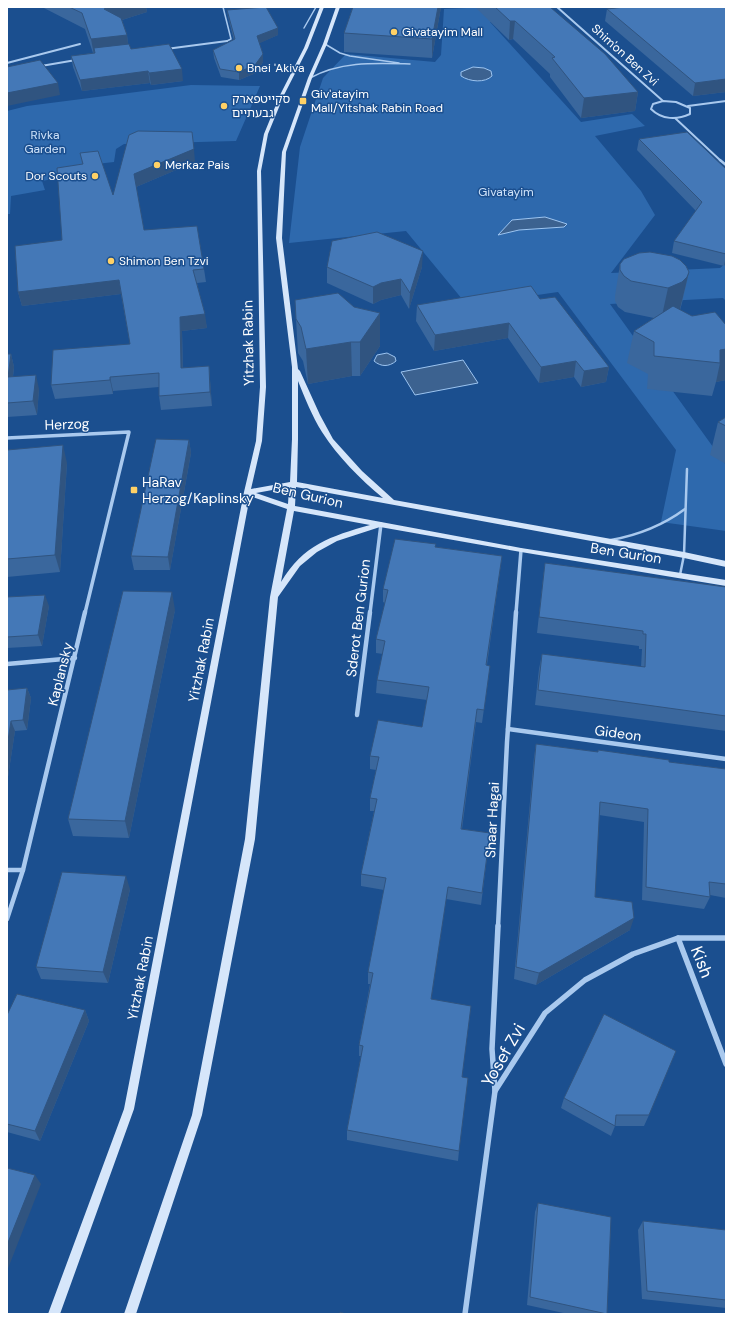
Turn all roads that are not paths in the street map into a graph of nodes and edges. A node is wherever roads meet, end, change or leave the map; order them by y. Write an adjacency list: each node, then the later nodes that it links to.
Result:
1 (222, 7): 7 (lane)
2 (316, 7): 6 (lane)
3 (322, 7): 25 (main road, Yitzhak Rabin)
4 (338, 7): 9 (main road)
5 (557, 7): 15 (street, Shim'on Ben Zvi)
6 (304, 28)
7 (227, 41): 10 (street)
8 (80, 44): 12 (street)
9 (325, 44): 14 (main road); 14 (lane)
10 (164, 49)
11 (80, 60): 13 (street)
12 (7, 63)
13 (38, 67)
14 (310, 78): 20 (main road)
15 (663, 101): 17 (street); 18 (street)
16 (726, 101): 17 (street)
17 (688, 106): 18 (street)
18 (675, 118): 19 (street)
19 (726, 165)
20 (295, 367): 24 (main road); 26 (main road)
21 (128, 432): 22 (street, Herzog); 37 (street, Kaplansky)
22 (7, 438)
23 (687, 470): 28 (lane)
24 (293, 484): 25 (main road, Ben Gurion); 26 (main road, Ben Gurion); 27 (main road)
25 (247, 492): 27 (main road, Ben Gurion); 49 (main road, Yitzhak Rabin)
26 (392, 503): 30 (main road, Ben Gurion)
27 (291, 508): 29 (main road, Ben Gurion); 36 (main road)
28 (685, 508): 30 (lane); 32 (lane)
29 (381, 524): 31 (main road, Ben Gurion); 36 (main road); 39 (street, Sderot Ben Gurion)
30 (607, 541): 32 (main road, Ben Gurion)
31 (521, 550): 34 (main road, Ben Gurion); 40 (street, Shaar Hagai)
32 (684, 555): 33 (main road, Ben Gurion); 34 (lane)
33 (726, 564)
34 (680, 575): 35 (main road, Ben Gurion)
35 (726, 583)
36 (274, 597): 50 (main road)
37 (75, 658): 38 (street); 43 (street, Kaplansky)
38 (7, 664)
39 (357, 715)
40 (508, 729): 41 (street, Gideon); 48 (street, Shaar Hagai)
41 (726, 759)
42 (7, 870): 43 (street)
43 (23, 870): 44 (street, Kaplansky)
44 (7, 919)
45 (678, 938): 46 (street, Yosef Zvi); 47 (street, Kish); 48 (street, Yosef Zvi)
46 (726, 938)
47 (726, 1064)
48 (495, 1091): 51 (street, Yosef Zvi)
49 (54, 1314)
50 (130, 1314)
51 (465, 1314)

